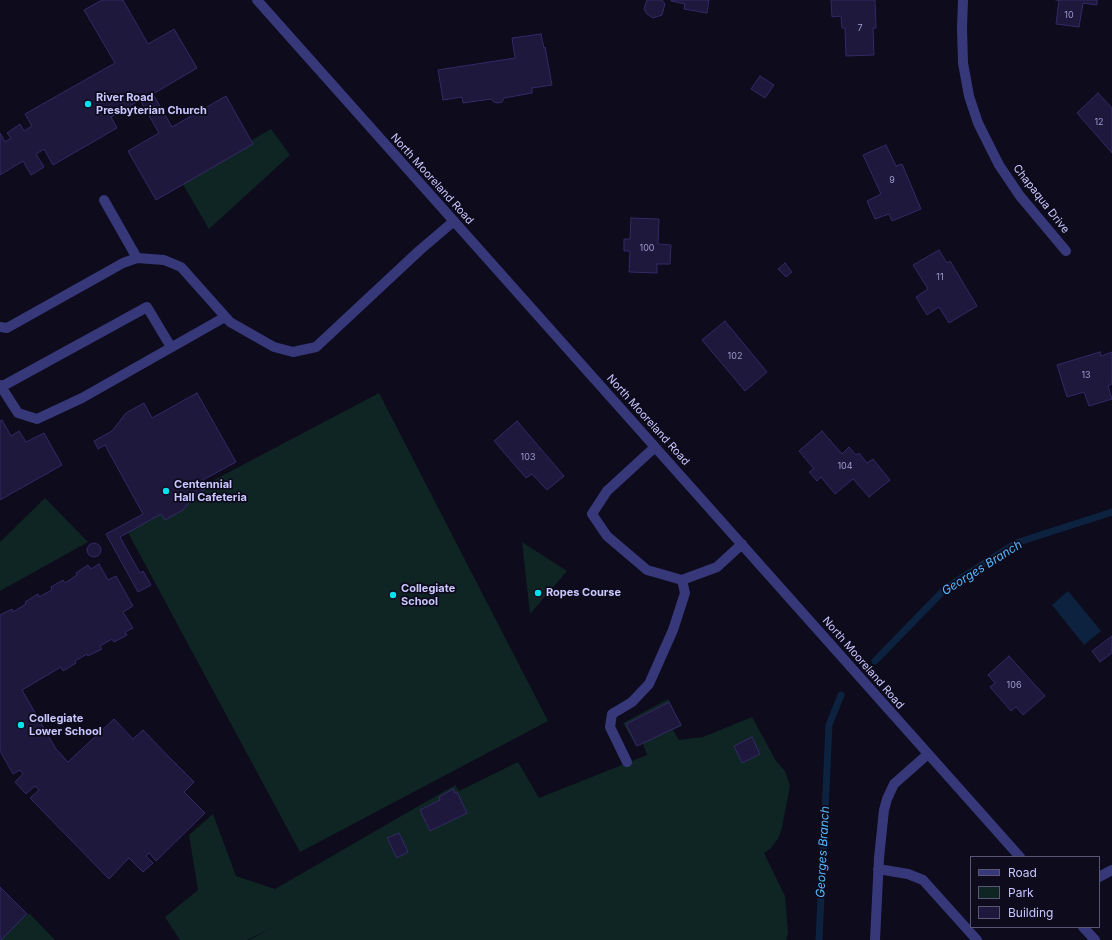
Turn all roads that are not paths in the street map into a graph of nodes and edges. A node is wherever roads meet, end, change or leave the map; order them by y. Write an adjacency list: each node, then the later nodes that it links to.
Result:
1 (257, 0): 4 (street, North Mooreland Road)
2 (963, 0): 5 (street, Chapaqua Drive)
3 (104, 200): 6 (street)
4 (454, 221): 7 (street); 11 (street, North Mooreland Road)
5 (1066, 251)
6 (137, 258): 7 (street); 8 (street)
7 (225, 317): 9 (street)
8 (0, 327)
9 (171, 347): 10 (street); 10 (street)
10 (1, 386)
11 (655, 447): 12 (street, North Mooreland Road); 13 (street)
12 (742, 544): 13 (street); 14 (street, North Mooreland Road)
13 (682, 580): 15 (street)
14 (928, 754): 16 (street, North Mooreland Road); 17 (street)
15 (627, 762)
16 (1019, 856)
17 (878, 869): 21 (street); 22 (street)
18 (1112, 870): 19 (street)
19 (1100, 876)
20 (1084, 928): 23 (street)
21 (875, 940)
22 (976, 940)
23 (1095, 940)

